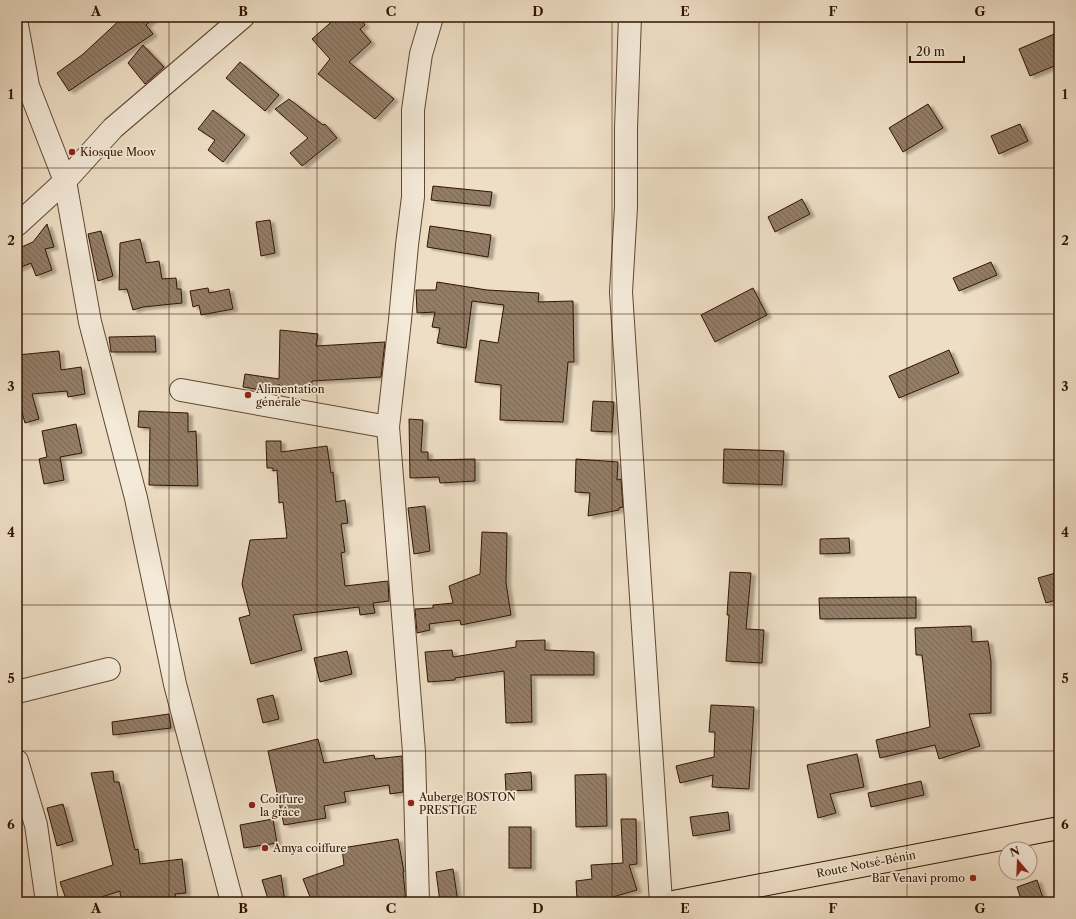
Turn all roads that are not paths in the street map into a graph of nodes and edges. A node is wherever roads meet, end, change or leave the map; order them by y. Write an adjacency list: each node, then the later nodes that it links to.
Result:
1 (244, 17): 5 (street)
2 (432, 17): 8 (street)
3 (630, 17): 16 (street)
4 (17, 25): 5 (street)
5 (65, 181): 6 (street); 14 (street)
6 (17, 225)
7 (181, 390): 8 (street)
8 (388, 428): 15 (street)
9 (109, 669): 10 (street)
10 (17, 692)
11 (17, 761): 13 (street)
12 (1059, 828): 17 (main road, Route Notsé-Bénin)
13 (47, 902)
14 (232, 902)
15 (418, 902)
16 (662, 902)
17 (673, 902)

